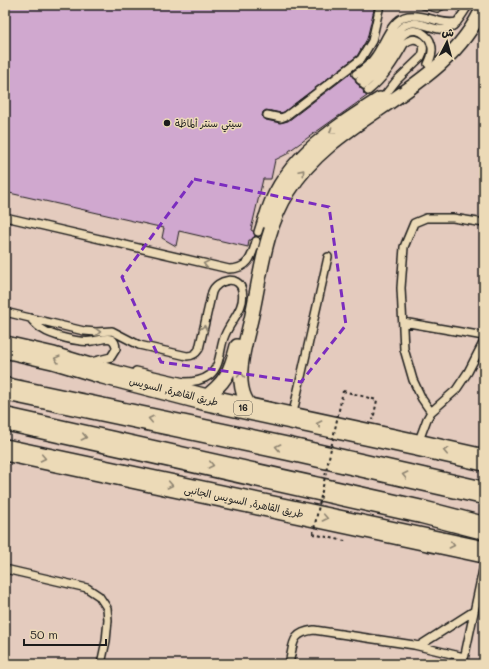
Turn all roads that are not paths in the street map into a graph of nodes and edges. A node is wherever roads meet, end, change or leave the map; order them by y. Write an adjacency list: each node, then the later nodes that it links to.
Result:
1 (380, 5): 9 (lane)
2 (424, 5): 3 (lane)
3 (443, 5)
4 (484, 5): 26 (street, one-way to 4)
5 (470, 7): 6 (street); 7 (lane)
6 (428, 64): 7 (lane); 8 (street)
7 (362, 82): 8 (lane)
8 (385, 95): 10 (street, one-way to 10)
9 (267, 115)
10 (271, 202): 13 (lane); 25 (street)
11 (5, 217): 14 (lane, one-way to 11)
12 (484, 223): 18 (lane)
13 (258, 232)
14 (256, 241)
15 (328, 257): 29 (lane)
16 (5, 312): 17 (lane)
17 (30, 318): 22 (lane); 23 (lane, one-way to 23)
18 (403, 322): 19 (lane); 27 (lane)
19 (484, 336)
20 (484, 341): 27 (lane)
21 (5, 348): 22 (main road, طريق القاهرة, السويس / 16, one-way to 21)
22 (78, 365): 25 (main road, طريق القاهرة, السويس / 16)
23 (126, 369)
24 (11, 387): 33 (highway, one-way to 24)
25 (202, 399): 26 (main road, طريق القاهرة, السويس / 16)
26 (253, 411): 29 (main road, طريق القاهرة, السويس / 16)
27 (431, 412): 30 (lane)
28 (5, 419): 34 (highway, one-way to 34)
29 (291, 419): 30 (main road, طريق القاهرة, السويس / 16, one-way to 29)
30 (418, 444): 32 (main road, طريق القاهرة, السويس / 16, one-way to 30)
31 (5, 450): 35 (main road, طريق القاهرة, السويس الجانبى, one-way to 35)
32 (484, 460)
33 (484, 493)
34 (484, 528)
35 (484, 552)
36 (484, 565): 38 (lane)
37 (5, 569): 42 (lane)
38 (480, 598): 39 (lane)
39 (474, 611): 40 (lane); 41 (lane)
40 (419, 646): 41 (lane); 43 (lane)
41 (463, 660)
42 (101, 664)
43 (289, 664)

